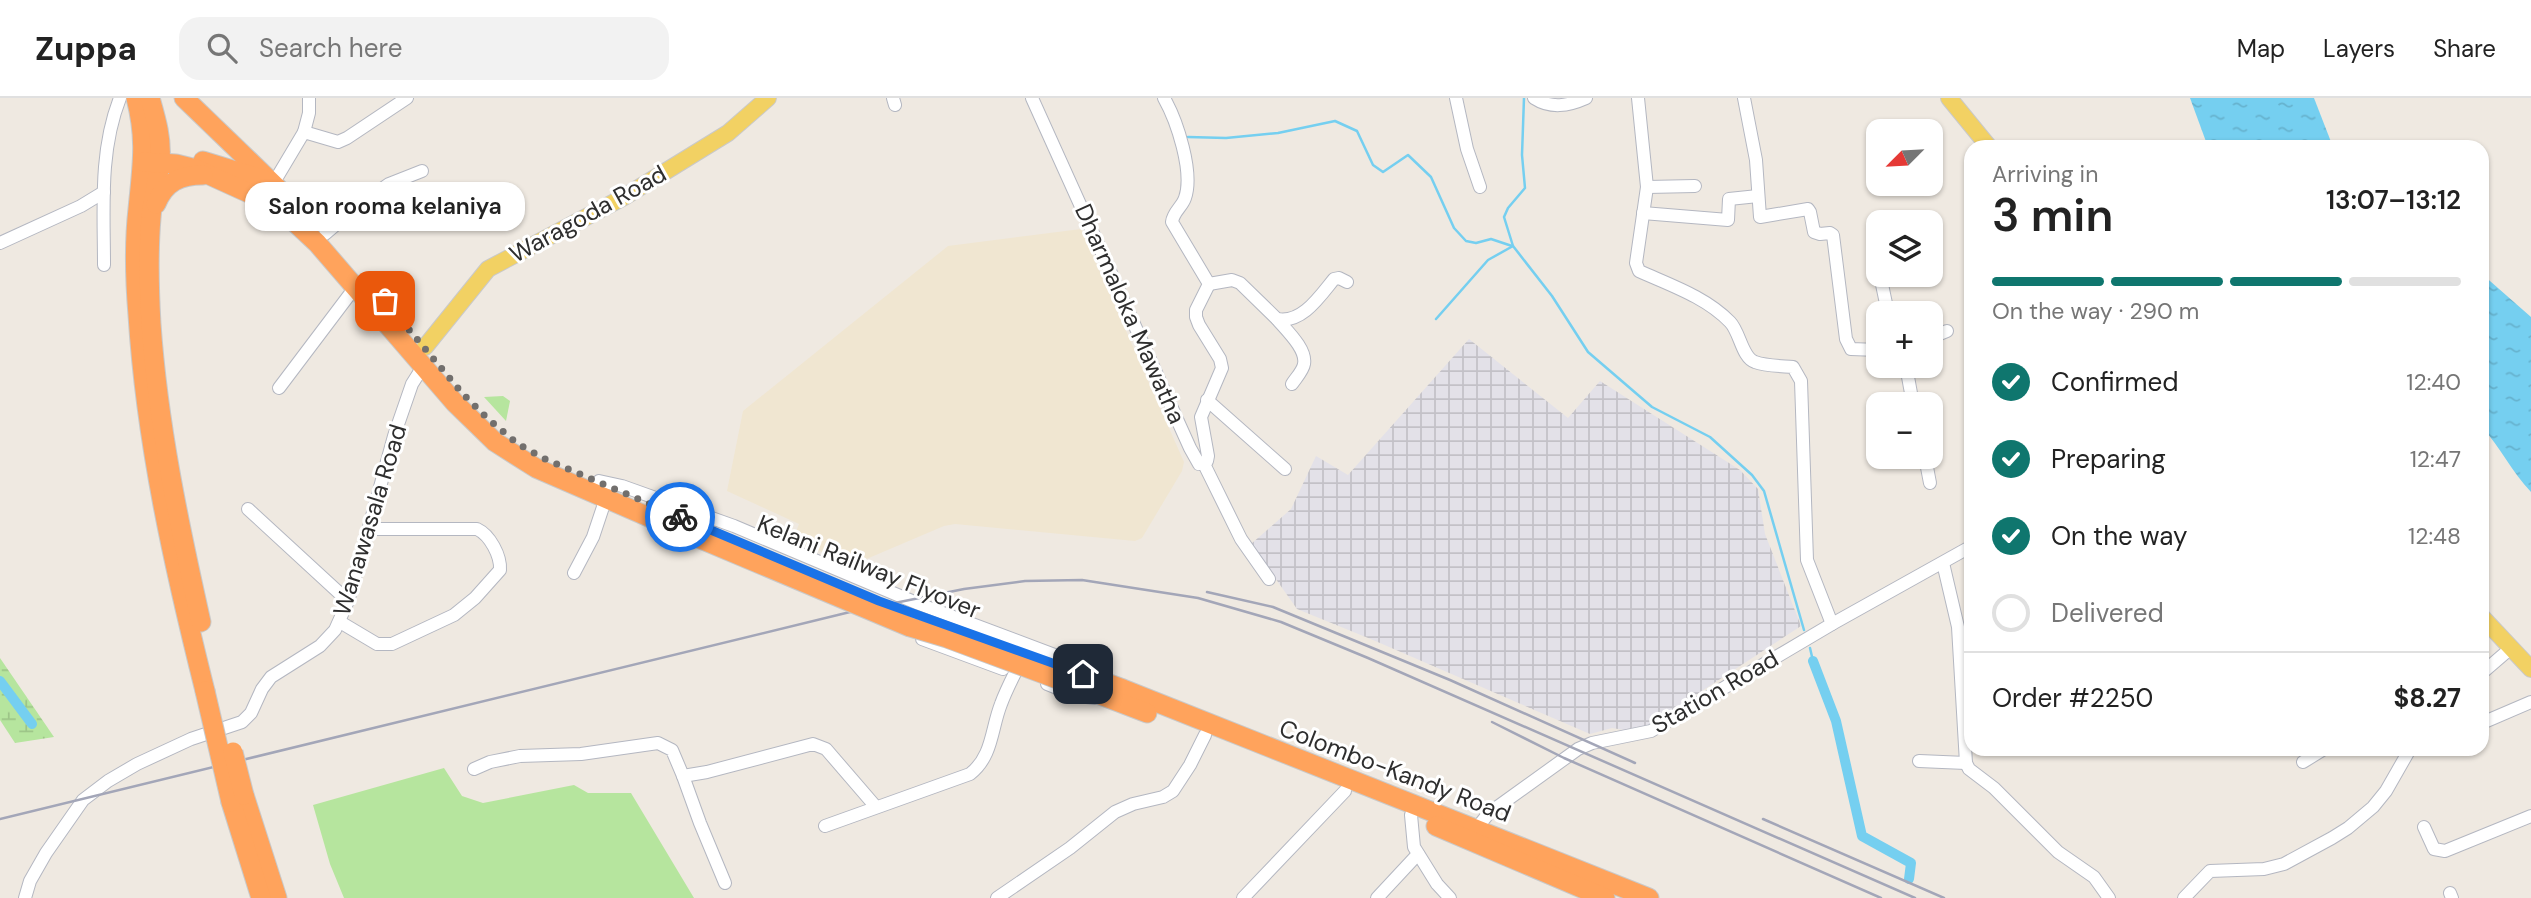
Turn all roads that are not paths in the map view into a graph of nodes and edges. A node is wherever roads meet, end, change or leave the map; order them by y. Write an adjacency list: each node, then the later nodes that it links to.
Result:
1 (120, 98): 25 (street)
2 (136, 98): 18 (highway)
3 (150, 98): 18 (highway)
4 (184, 98): 21 (highway)
5 (309, 98): 16 (street)
6 (407, 98): 16 (street)
7 (768, 98): 39 (main road, Waragoda Road)
8 (1032, 98): 43 (street, Dharmaloka Mawatha)
9 (1164, 98): 33 (street)
10 (1456, 98): 23 (street)
11 (1534, 98): 12 (street)
12 (1586, 98)
13 (1638, 98): 24 (street)
14 (1744, 98): 26 (street)
15 (1949, 98): 17 (main road)
16 (304, 132): 21 (street)
17 (1983, 140)
18 (152, 157): 20 (highway); 21 (highway); 28 (highway); 67 (highway)
19 (422, 171): 29 (street)
20 (211, 175): 28 (highway); 34 (highway)
21 (271, 182): 29 (highway)
22 (1695, 186): 24 (street)
23 (1480, 187)
24 (1647, 187): 27 (street)
25 (104, 192): 30 (street); 31 (street)
26 (1758, 196): 27 (street); 38 (street)
27 (1643, 212): 59 (street)
28 (151, 217): 67 (highway)
29 (325, 234): 39 (highway)
30 (0, 243)
31 (104, 265)
32 (1346, 282): 35 (street)
33 (1209, 284): 35 (street); 42 (street)
34 (356, 286): 39 (highway); 41 (street)
35 (1278, 319): 40 (street)
36 (1947, 331): 37 (street)
37 (1943, 333)
38 (1866, 350)
39 (424, 356): 47 (highway); 50 (street, Wanawasala Road)
40 (1292, 384)
41 (279, 388)
42 (1207, 400): 43 (street, Dharmaloka Mawatha); 44 (street)
43 (1204, 464): 55 (street)
44 (1285, 469)
45 (1927, 469): 46 (street)
46 (1930, 483)
47 (607, 494): 49 (highway, Kelani Railway Flyover); 49 (highway, Kelani Railway Flyover); 53 (street); 54 (street); 56 (street)
48 (248, 509): 57 (street)
49 (668, 518): 68 (highway, Kelani Railway Flyover, bridge)
50 (369, 529): 57 (street, Wanawasala Road); 58 (street)
51 (1964, 551): 52 (street, Station Road)
52 (1943, 563): 59 (street, Station Road); 71 (street)
53 (831, 567): 56 (street); 61 (street)
54 (574, 573)
55 (1269, 579)
56 (820, 599): 63 (street)
57 (348, 601): 58 (street, Wanawasala Road)
58 (340, 622): 91 (street, Wanawasala Road)
59 (1832, 624): 88 (street, Station Road)
60 (2489, 624): 62 (main road)
61 (974, 626): 63 (street); 68 (street)
62 (2511, 648): 64 (street); 65 (main road)
63 (964, 656): 66 (street)
64 (2489, 667)
65 (2531, 669)
66 (1015, 673): 68 (street); 83 (street)
67 (211, 690): 82 (highway, bridge)
68 (1120, 695): 72 (highway, Colombo-Kandy Road); 88 (highway, Colombo-Kandy Road)
69 (2531, 702): 70 (street)
70 (2489, 720)
71 (1964, 729)
72 (1205, 735): 81 (highway, Colombo-Kandy Road); 94 (street)
73 (1966, 756): 78 (street)
74 (2312, 756): 77 (street)
75 (2406, 756): 101 (street)
76 (1919, 761): 78 (street)
77 (2302, 762)
78 (1966, 763): 100 (street)
79 (474, 769): 80 (street)
80 (683, 776): 83 (street); 90 (street)
81 (1345, 791): 84 (highway, Colombo-Kandy Road); 95 (street)
82 (238, 799): 92 (highway); 93 (highway)
83 (876, 807): 86 (street)
84 (1411, 815): 88 (highway, Colombo-Kandy Road); 89 (street)
85 (2531, 816): 87 (street)
86 (825, 826)
87 (2424, 827)
88 (1472, 835): 98 (highway, Colombo-Kandy Road); 99 (highway, Colombo-Kandy Road)
89 (1419, 854): 96 (street); 97 (street)
90 (725, 883)
91 (25, 898)
92 (261, 898)
93 (277, 898)
94 (997, 898)
95 (1242, 898)
96 (1377, 898)
97 (1450, 898)
98 (1605, 898)
99 (1648, 898)
100 (2109, 898)
101 (2184, 898)

